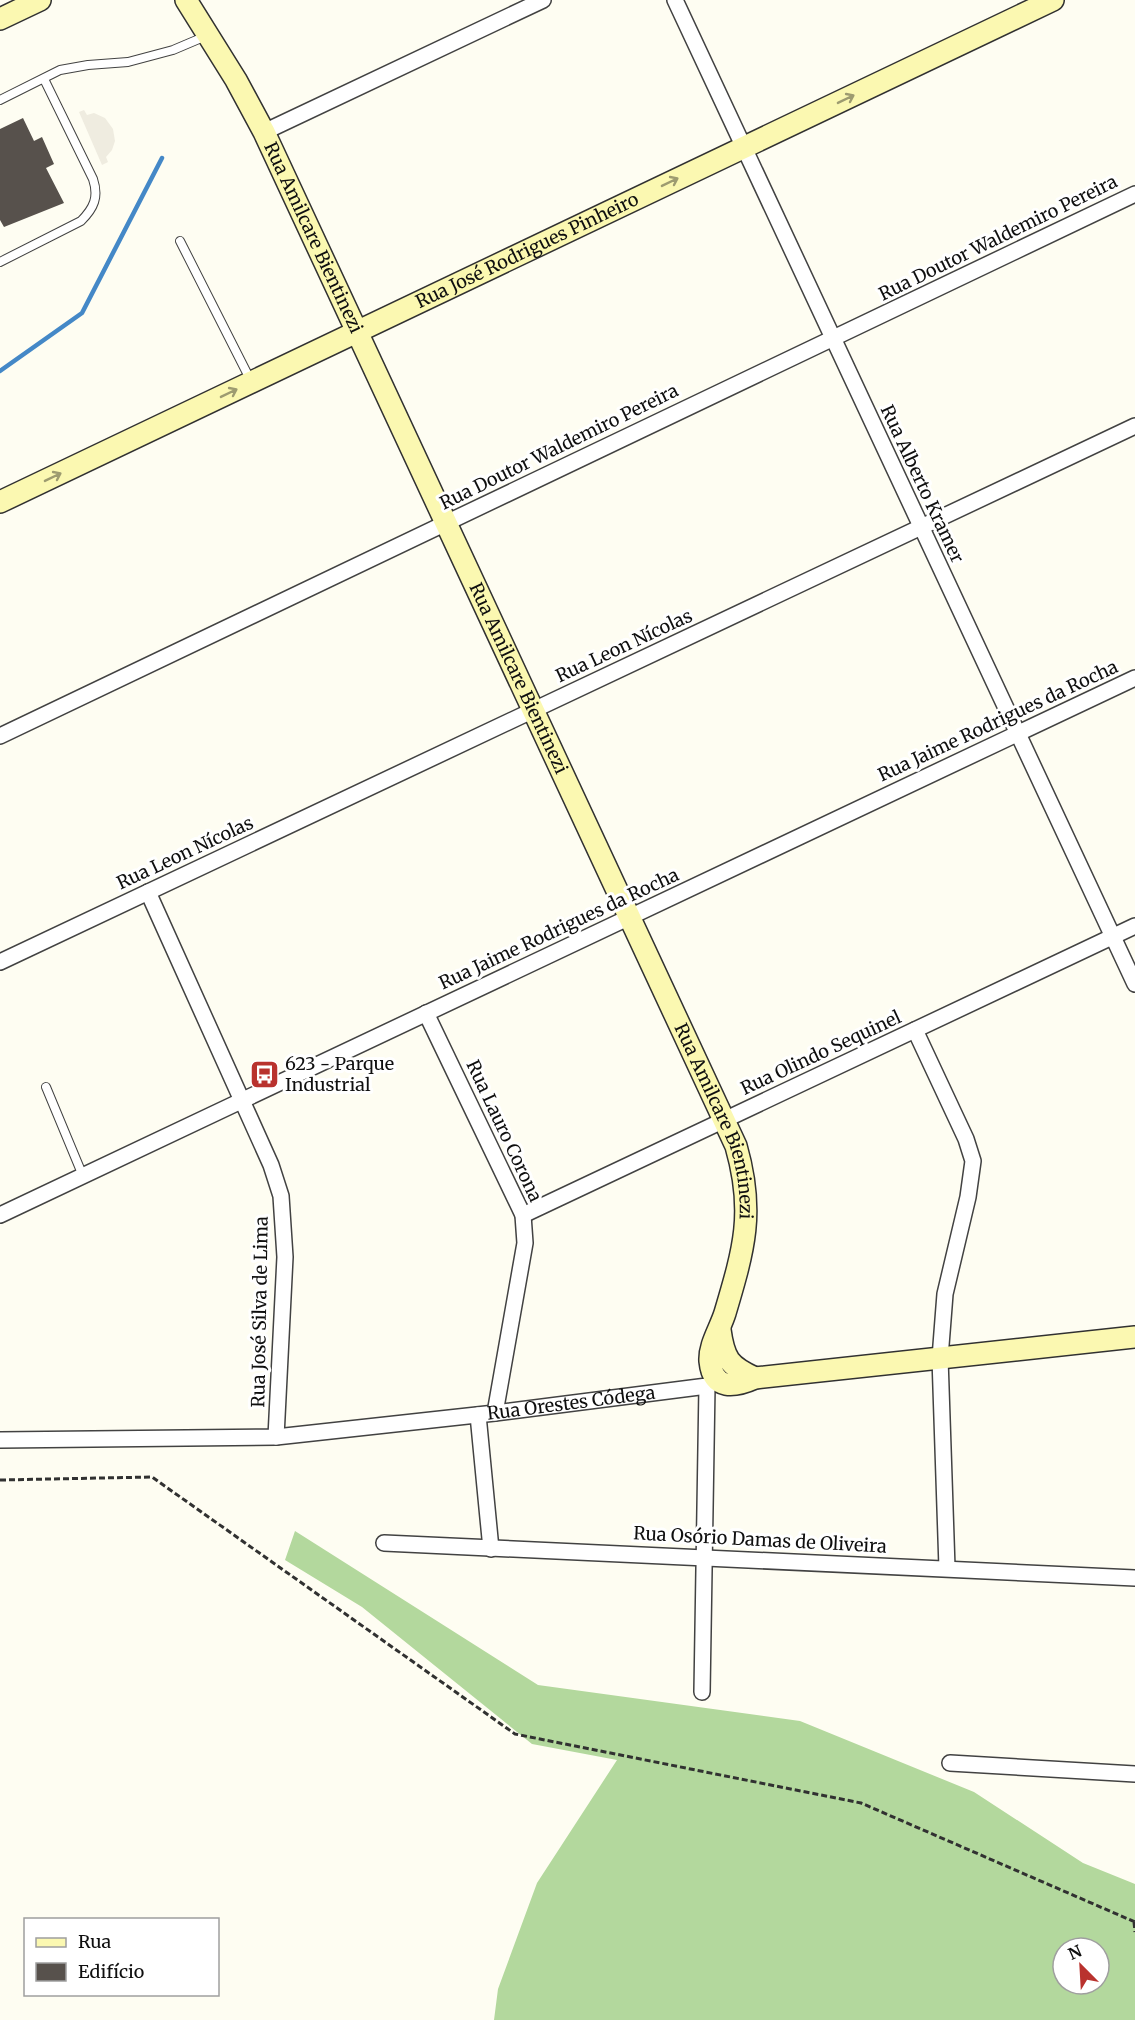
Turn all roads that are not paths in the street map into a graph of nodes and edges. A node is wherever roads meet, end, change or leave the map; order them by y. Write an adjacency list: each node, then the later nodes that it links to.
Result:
1 (40, 0): 6 (main road)
2 (186, 0): 7 (main road, Rua Amilcare Bientinezi)
3 (543, 0): 10 (street)
4 (675, 0): 11 (street, Rua Alberto Kramer)
5 (1053, 0): 11 (main road, Rua José Rodrigues Pinheiro, one-way to 5)
6 (0, 19)
7 (207, 36): 8 (lane); 10 (main road, Rua Amilcare Bientinezi)
8 (44, 79): 9 (lane); 14 (lane)
9 (0, 100)
10 (264, 132): 15 (main road, Rua Amilcare Bientinezi)
11 (744, 147): 15 (main road, Rua José Rodrigues Pinheiro, one-way to 11); 16 (street, Rua Alberto Kramer)
12 (1135, 194): 16 (street, Rua Doutor Waldemiro Pereira)
13 (180, 241): 17 (lane)
14 (0, 262)
15 (357, 332): 17 (main road, Rua José Rodrigues Pinheiro); 20 (main road, Rua Amilcare Bientinezi)
16 (833, 338): 20 (street, Rua Doutor Waldemiro Pereira); 21 (street, Rua Alberto Kramer)
17 (252, 382): 19 (main road, Rua José Rodrigues Pinheiro, one-way to 17)
18 (1135, 426): 21 (street, Rua Leon Nícolas)
19 (0, 502)
20 (447, 523): 23 (main road, Rua Amilcare Bientinezi); 25 (street, Rua Doutor Waldemiro Pereira)
21 (921, 527): 23 (street, Rua Leon Nícolas); 24 (street, Rua Alberto Kramer)
22 (1135, 678): 24 (street, Rua Jaime Rodrigues da Rocha)
23 (534, 710): 26 (street, Rua Leon Nícolas); 27 (main road, Rua Amilcare Bientinezi)
24 (1018, 733): 27 (street, Rua Jaime Rodrigues da Rocha); 29 (street, Rua Alberto Kramer)
25 (0, 736)
26 (148, 892): 30 (street, Rua Leon Nícolas); 35 (street, Rua José Silva de Lima)
27 (631, 916): 32 (street, Rua Jaime Rodrigues da Rocha); 36 (main road, Rua Amilcare Bientinezi)
28 (1135, 926): 29 (street, Rua Olindo Sequinel)
29 (1113, 936): 31 (street, Rua Alberto Kramer); 33 (street, Rua Olindo Sequinel)
30 (0, 962)
31 (1135, 984)
32 (426, 1013): 35 (street, Rua Jaime Rodrigues da Rocha); 39 (street, Rua Lauro Corona)
33 (915, 1030): 36 (street, Rua Olindo Sequinel); 42 (street)
34 (46, 1087): 37 (lane)
35 (242, 1100): 37 (street, Rua Jaime Rodrigues da Rocha); 47 (street, Rua José Silva de Lima)
36 (726, 1119): 39 (street, Rua Olindo Sequinel); 40 (main road, Rua Amilcare Bientinezi)
37 (83, 1176): 38 (street, Rua Jaime Rodrigues da Rocha)
38 (0, 1215)
39 (523, 1215): 45 (street, Rua Lauro Corona)
40 (720, 1330): 43 (main road); 44 (main road, Rua Amilcare Bientinezi)
41 (1135, 1337): 42 (main road, Rua Orestes Códega)
42 (940, 1358): 43 (main road, Rua Orestes Códega); 52 (street)
43 (755, 1378): 44 (main road, Rua Orestes Códega)
44 (712, 1382): 45 (street, Rua Orestes Códega); 51 (street, Rua Amilcare Bientinezi)
45 (495, 1413): 46 (street, Rua Orestes Códega)
46 (478, 1415): 47 (street, Rua Orestes Códega); 50 (street)
47 (276, 1437): 48 (street, Rua Orestes Códega)
48 (0, 1440)
49 (384, 1543): 50 (street, Rua Osório Damas de Oliveira)
50 (491, 1549): 51 (street, Rua Osório Damas de Oliveira)
51 (703, 1557): 52 (street, Rua Osório Damas de Oliveira); 54 (street, Rua Amilcare Bientinezi)
52 (947, 1568): 53 (street, Rua Osório Damas de Oliveira)
53 (1135, 1578)
54 (702, 1692)
55 (950, 1763): 56 (street)
56 (1135, 1774)

